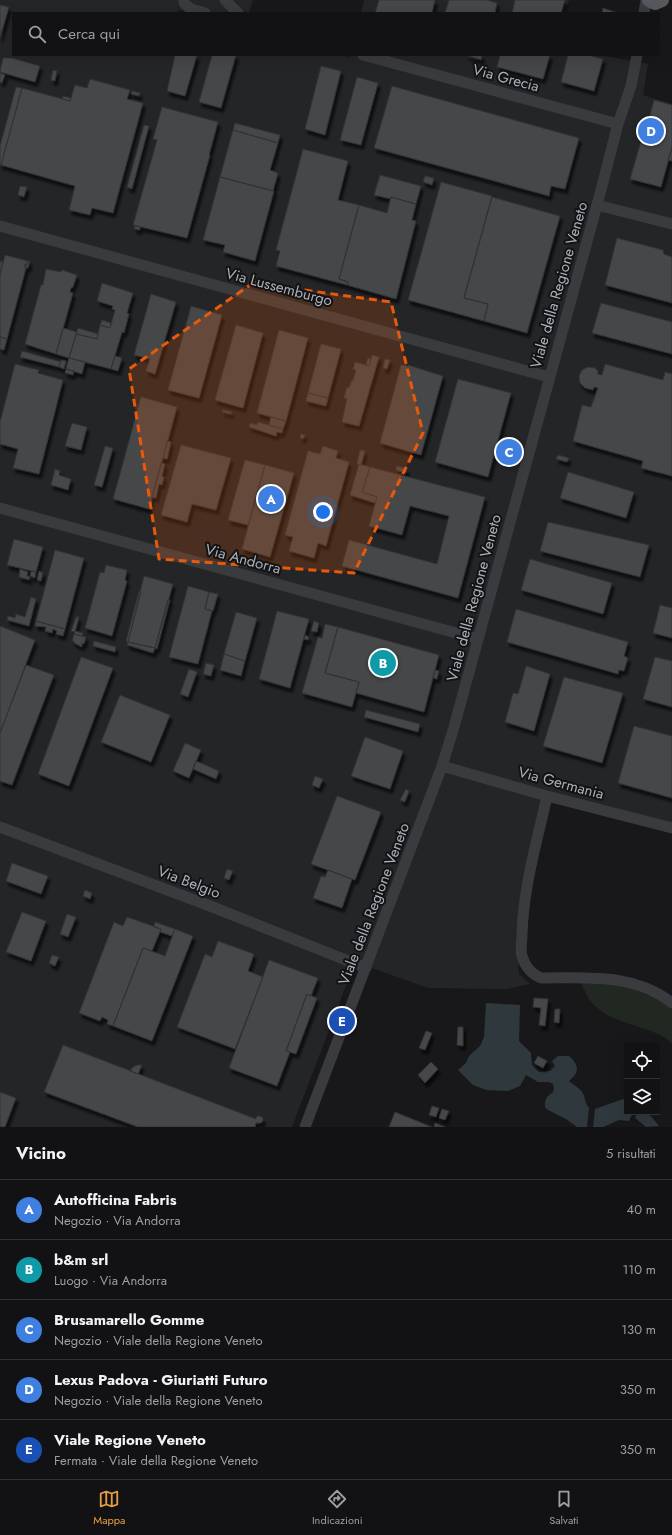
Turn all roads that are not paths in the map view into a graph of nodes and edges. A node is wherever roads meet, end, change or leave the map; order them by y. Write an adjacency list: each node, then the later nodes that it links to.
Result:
1 (184, 0): 5 (street)
2 (225, 0): 6 (street)
3 (648, 0): 4 (main road); 7 (street)
4 (661, 0): 8 (street)
5 (202, 12)
6 (236, 12)
7 (644, 12)
8 (655, 12)
9 (367, 56): 11 (street, Via Grecia)
10 (636, 60): 11 (street, Viale della Regione Veneto)
11 (618, 124): 12 (street, Viale della Regione Veneto)
12 (597, 205): 13 (street); 15 (street, Viale della Regione Veneto)
13 (672, 224)
14 (0, 226): 15 (street, Via Lussemburgo)
15 (549, 377): 17 (street, Viale della Regione Veneto)
16 (0, 508): 17 (street, Via Andorra)
17 (478, 639): 18 (street, Viale della Regione Veneto)
18 (442, 766): 19 (street, Via Germania); 22 (street, Viale della Regione Veneto)
19 (547, 796): 21 (street, Via Germania); 23 (street)
20 (0, 827): 22 (street, Via Belgio)
21 (672, 828)
22 (366, 968): 24 (street, Viale della Regione Veneto)
23 (672, 1003)
24 (305, 1127)

